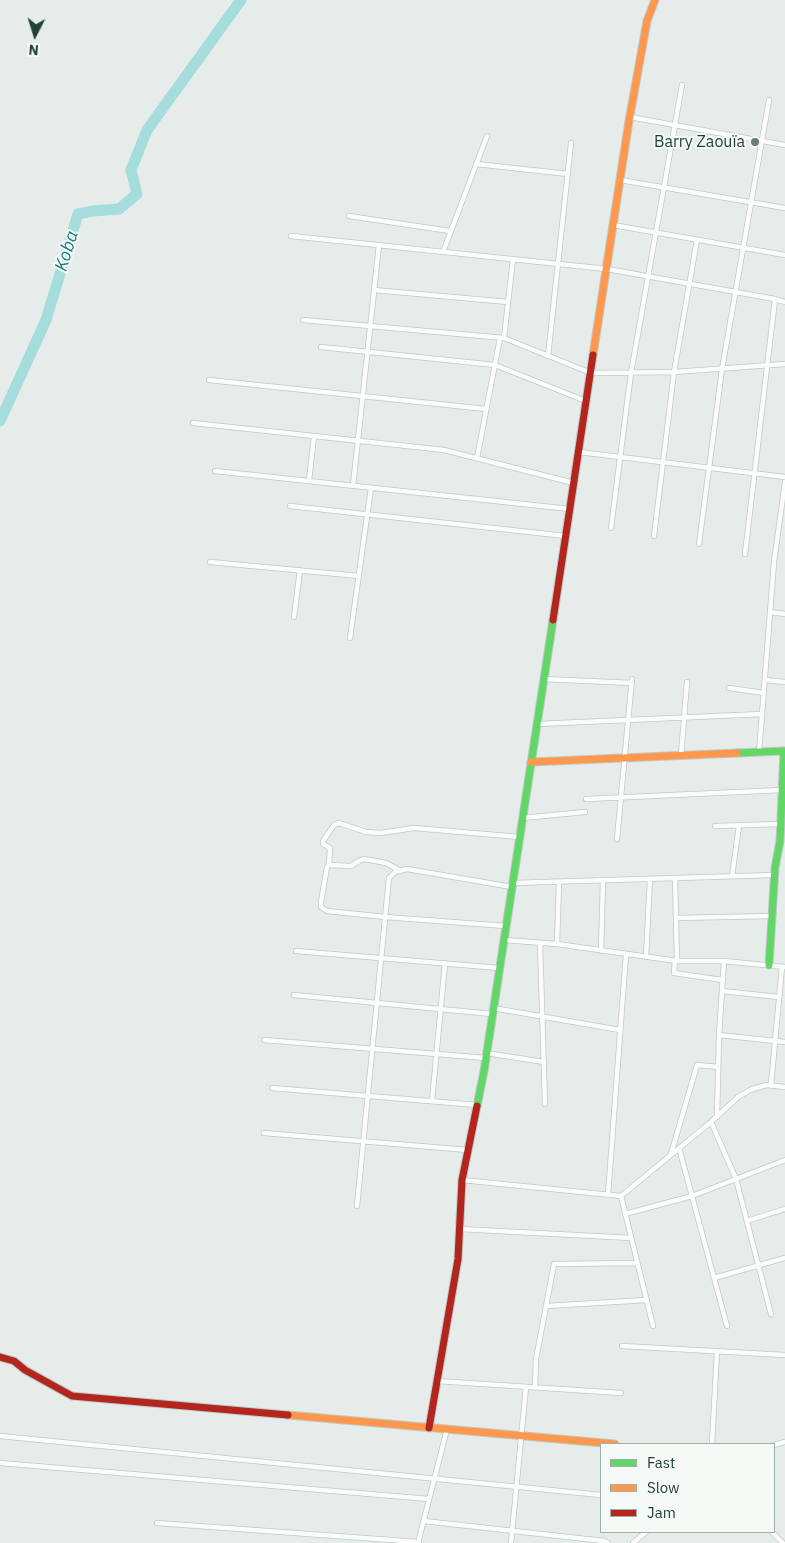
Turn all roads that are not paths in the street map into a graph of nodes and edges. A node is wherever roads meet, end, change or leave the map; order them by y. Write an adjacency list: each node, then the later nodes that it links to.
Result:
1 (655, 0): 4 (street)
2 (682, 85): 5 (street)
3 (769, 100): 7 (street)
4 (630, 117): 5 (street); 12 (street)
5 (674, 125): 7 (street); 13 (street)
6 (487, 136): 10 (street)
7 (762, 141): 9 (street); 14 (street)
8 (571, 143): 11 (street)
9 (785, 145)
10 (476, 164): 11 (street); 18 (street)
11 (568, 174): 27 (street)
12 (620, 180): 13 (street); 17 (street)
13 (664, 187): 14 (street); 19 (street)
14 (751, 202): 15 (street); 23 (street)
15 (785, 208)
16 (349, 216): 18 (street)
17 (613, 225): 19 (street); 28 (street)
18 (450, 231): 24 (street)
19 (655, 233): 21 (street); 29 (street)
20 (291, 236): 22 (street)
21 (697, 240): 23 (street); 30 (street)
22 (378, 245): 24 (street); 31 (street)
23 (743, 248): 25 (street); 32 (street)
24 (443, 252): 26 (street)
25 (785, 255)
26 (513, 259): 27 (street); 34 (street)
27 (558, 264): 28 (street); 41 (street)
28 (607, 268): 29 (street); 47 (street)
29 (648, 276): 30 (street); 48 (street)
30 (690, 284): 32 (street); 46 (street)
31 (374, 290): 34 (street); 37 (street)
32 (735, 292): 33 (street); 45 (street)
33 (776, 299): 35 (street); 44 (street)
34 (508, 302): 38 (street)
35 (785, 302)
36 (303, 320): 37 (street)
37 (370, 326): 38 (street); 40 (street)
38 (502, 338): 41 (street); 43 (street)
39 (320, 347): 40 (street)
40 (367, 352): 43 (street); 50 (street)
41 (548, 356): 47 (street)
42 (785, 364): 44 (street)
43 (495, 365): 51 (street); 52 (street)
44 (768, 365): 45 (street); 62 (street)
45 (722, 369): 46 (street); 60 (street)
46 (674, 372): 48 (street); 59 (street)
47 (591, 373): 48 (street); 51 (street)
48 (631, 373): 57 (street)
49 (209, 380): 50 (street)
50 (362, 396): 52 (street); 55 (street)
51 (586, 401): 56 (street)
52 (486, 409): 58 (street)
53 (193, 423): 54 (street)
54 (314, 436): 55 (street); 64 (street)
55 (358, 440): 58 (street); 67 (street)
56 (578, 452): 57 (street); 66 (street)
57 (620, 457): 59 (street); 72 (street)
58 (477, 458): 66 (street)
59 (663, 462): 60 (street); 74 (street)
60 (709, 468): 62 (street); 75 (street)
61 (215, 471): 64 (street)
62 (754, 473): 63 (street); 76 (street)
63 (785, 477)
64 (309, 481): 67 (street)
65 (785, 482): 80 (street)
66 (574, 483): 70 (street)
67 (353, 486): 68 (street)
68 (371, 488): 70 (street); 71 (street)
69 (290, 506): 71 (street)
70 (570, 509): 73 (street)
71 (368, 514): 73 (street); 79 (street)
72 (610, 528)
73 (566, 536): 84 (street)
74 (654, 536)
75 (699, 544)
76 (744, 554)
77 (210, 562): 78 (street)
78 (300, 570): 79 (street); 82 (street)
79 (359, 576): 83 (street)
80 (770, 612): 81 (street); 85 (street)
81 (785, 614)
82 (294, 617)
83 (350, 638)
84 (544, 679): 92 (street); 93 (street)
85 (765, 680): 87 (street); 89 (street)
86 (687, 682): 91 (street)
87 (785, 682)
88 (729, 688): 89 (street)
89 (764, 693): 90 (street)
90 (762, 714): 91 (street); 94 (street)
91 (684, 718): 92 (street); 95 (street)
92 (628, 720): 93 (street); 96 (street)
93 (537, 724): 97 (street)
94 (759, 752): 95 (street); 98 (street)
95 (681, 756): 96 (street)
96 (625, 759): 97 (street); 99 (street)
97 (531, 762): 102 (street)
98 (782, 790): 99 (street); 103 (street)
99 (621, 797): 100 (street); 107 (street)
100 (586, 799)
101 (585, 812): 102 (street)
102 (522, 818): 106 (street)
103 (781, 824): 105 (street); 108 (street)
104 (714, 826): 105 (street)
105 (739, 826): 111 (street)
106 (520, 837): 109 (street); 117 (street)
107 (617, 839)
108 (782, 853): 112 (street)
109 (329, 865): 110 (street); 119 (street)
110 (399, 870): 117 (street); 119 (street)
111 (732, 876): 112 (street); 113 (street)
112 (774, 876): 118 (street)
113 (675, 878): 114 (street); 120 (street)
114 (650, 879): 115 (street); 128 (street)
115 (603, 880): 116 (street); 126 (street)
116 (559, 882): 117 (street); 124 (street)
117 (512, 885): 121 (street)
118 (772, 916): 120 (street); 133 (street)
119 (385, 917): 121 (street); 129 (street)
120 (676, 918): 130 (street)
121 (506, 926): 122 (street)
122 (504, 940): 123 (street); 135 (street)
123 (540, 943): 124 (street); 143 (street)
124 (557, 944): 126 (street)
125 (296, 951): 129 (street)
126 (601, 951): 127 (street)
127 (626, 954): 128 (street); 144 (street)
128 (646, 957): 130 (street)
129 (381, 958): 132 (street); 140 (street)
130 (676, 961): 131 (street); 136 (street)
131 (724, 961): 133 (street); 136 (street)
132 (445, 963): 135 (street); 141 (street)
133 (769, 966): 134 (street)
134 (784, 967): 139 (street)
135 (500, 968): 142 (street)
136 (722, 980): 137 (street)
137 (722, 991): 139 (street); 145 (street)
138 (294, 995): 140 (street)
139 (779, 997): 147 (street)
140 (377, 1003): 141 (street); 149 (street)
141 (441, 1009): 142 (street); 150 (street)
142 (493, 1011): 143 (street); 151 (street)
143 (542, 1017): 144 (street); 152 (street)
144 (620, 1030): 171 (street)
145 (719, 1035): 147 (street); 153 (street)
146 (264, 1040): 149 (street)
147 (775, 1041): 148 (street); 154 (street)
148 (785, 1042)
149 (372, 1049): 150 (street); 157 (street)
150 (436, 1054): 151 (street); 158 (street)
151 (486, 1056): 152 (street); 160 (street)
152 (544, 1062): 159 (street)
153 (718, 1067): 161 (street); 167 (street)
154 (771, 1085): 155 (street); 161 (street)
155 (785, 1087)
156 (272, 1088): 157 (street)
157 (368, 1096): 158 (street); 164 (street)
158 (432, 1101): 160 (street)
159 (545, 1104)
160 (477, 1105): 166 (street)
161 (717, 1117): 162 (street)
162 (711, 1122): 165 (street); 169 (street)
163 (264, 1133): 164 (street)
164 (364, 1141): 166 (street); 174 (street)
165 (680, 1148): 167 (street); 173 (street)
166 (468, 1150): 170 (street)
167 (671, 1155): 172 (street)
168 (785, 1160): 169 (street)
169 (736, 1179): 173 (street); 177 (street)
170 (462, 1180): 171 (street); 178 (street)
171 (608, 1195): 172 (street)
172 (621, 1196): 176 (street)
173 (692, 1196): 176 (street); 183 (street)
174 (357, 1206)
175 (785, 1209): 177 (street)
176 (625, 1214): 179 (street)
177 (747, 1221): 182 (street)
178 (460, 1229): 179 (street); 193 (street)
179 (631, 1238): 181 (street)
180 (785, 1258): 182 (street)
181 (637, 1263): 184 (street); 185 (street)
182 (758, 1266): 183 (street); 186 (street)
183 (714, 1278): 188 (street)
184 (646, 1300): 185 (street); 187 (street)
185 (546, 1306): 195 (street)
186 (771, 1314)
187 (653, 1326)
188 (727, 1326)
189 (622, 1346): 190 (street)
190 (717, 1351): 191 (street); 202 (street)
191 (785, 1355)
192 (0, 1357): 197 (street)
193 (437, 1381): 194 (street); 197 (street)
194 (526, 1387): 195 (street); 200 (street)
195 (535, 1388): 196 (street)
196 (621, 1393)
197 (428, 1428): 198 (street)
198 (447, 1429): 200 (street); 204 (street)
199 (0, 1436): 204 (street)
200 (522, 1436): 201 (street); 205 (street)
201 (603, 1443)
202 (712, 1443)
203 (0, 1463): 207 (street)
204 (434, 1478): 205 (street); 207 (street)
205 (517, 1486): 206 (street); 210 (street)
206 (600, 1494)
207 (429, 1499): 208 (street)
208 (424, 1521): 210 (street); 213 (street)
209 (157, 1523): 213 (street)
210 (512, 1531): 214 (street); 215 (street)
211 (645, 1533): 216 (street)
212 (773, 1533): 217 (street)
213 (418, 1543)
214 (511, 1543)
215 (608, 1543)
216 (632, 1543)
217 (783, 1543)

